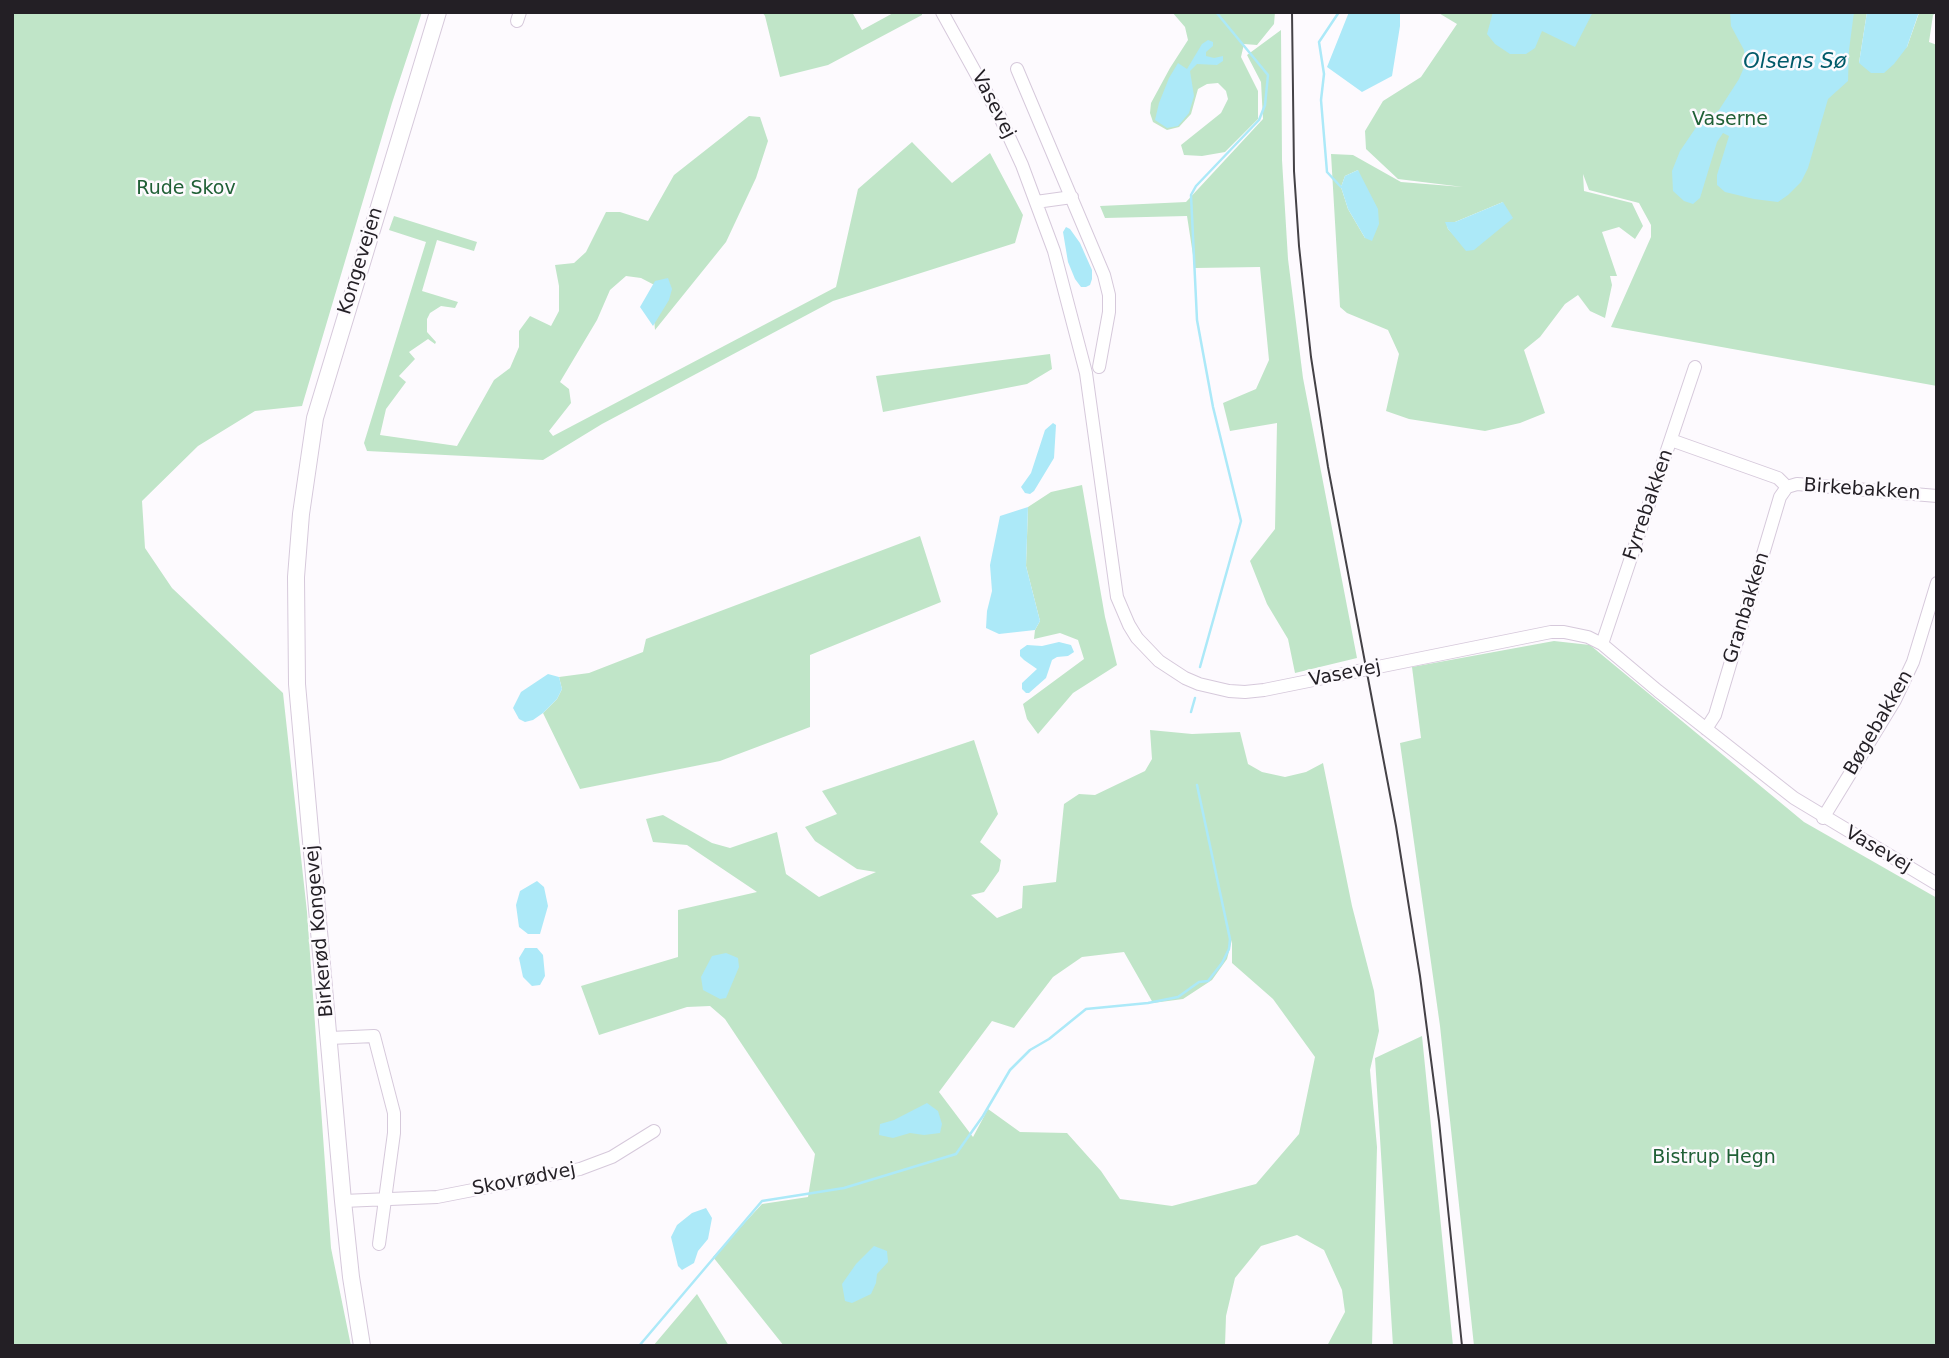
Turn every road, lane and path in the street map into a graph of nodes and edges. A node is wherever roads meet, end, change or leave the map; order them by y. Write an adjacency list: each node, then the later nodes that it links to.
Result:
1 (438, 12): 11 (main road, Kongevejen)
2 (942, 12): 5 (street, Vasevej)
3 (1017, 69): 4 (street, Vasevej)
4 (1072, 197): 5 (street); 6 (street, Vasevej)
5 (1037, 202): 13 (street, Vasevej)
6 (1099, 367)
7 (1695, 367): 8 (street, Fyrrebakken)
8 (1671, 440): 9 (street, Birkebakken); 13 (street, Fyrrebakken)
9 (1787, 487): 10 (street, Birkebakken); 14 (street, Granbakken)
10 (1937, 496)
11 (301, 514): 17 (main road, Birkerød Kongevej)
12 (1937, 583): 15 (street, Bøgebakken)
13 (1602, 644): 14 (street, Vasevej)
14 (1706, 729): 15 (street, Vasevej)
15 (1824, 818): 16 (street, Vasevej)
16 (1937, 884)
17 (330, 1038): 19 (street); 20 (main road, Birkerød Kongevej)
18 (654, 1131): 19 (street, Skovrødvej)
19 (385, 1198): 20 (street, Skovrødvej); 21 (street)
20 (343, 1201): 22 (main road, Birkerød Kongevej)
21 (379, 1244)
22 (362, 1346)

